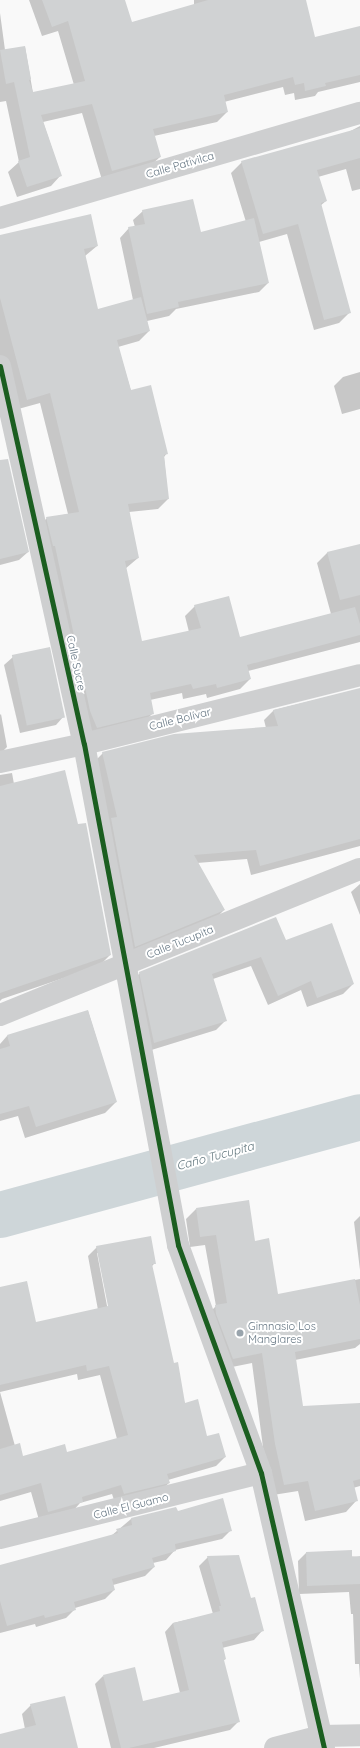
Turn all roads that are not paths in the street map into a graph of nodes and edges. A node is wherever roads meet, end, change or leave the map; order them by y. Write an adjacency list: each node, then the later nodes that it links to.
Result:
1 (360, 113): 2 (street, Calle Pativilca)
2 (0, 218)
3 (0, 366): 5 (street, Calle Sucre)
4 (360, 675): 5 (street, Calle Bolívar)
5 (84, 744): 6 (street, Calle Bolívar); 8 (street, Calle Sucre)
6 (0, 762)
7 (360, 869): 8 (street, Calle Tucupita)
8 (124, 965): 9 (street, Calle Tucupita); 10 (street, Calle Sucre)
9 (0, 1015)
10 (261, 1473): 11 (street, Calle El Guamo); 13 (street, Calle Sucre)
11 (0, 1538)
12 (360, 1735): 13 (street)
13 (322, 1742): 14 (street)
14 (275, 1748)

